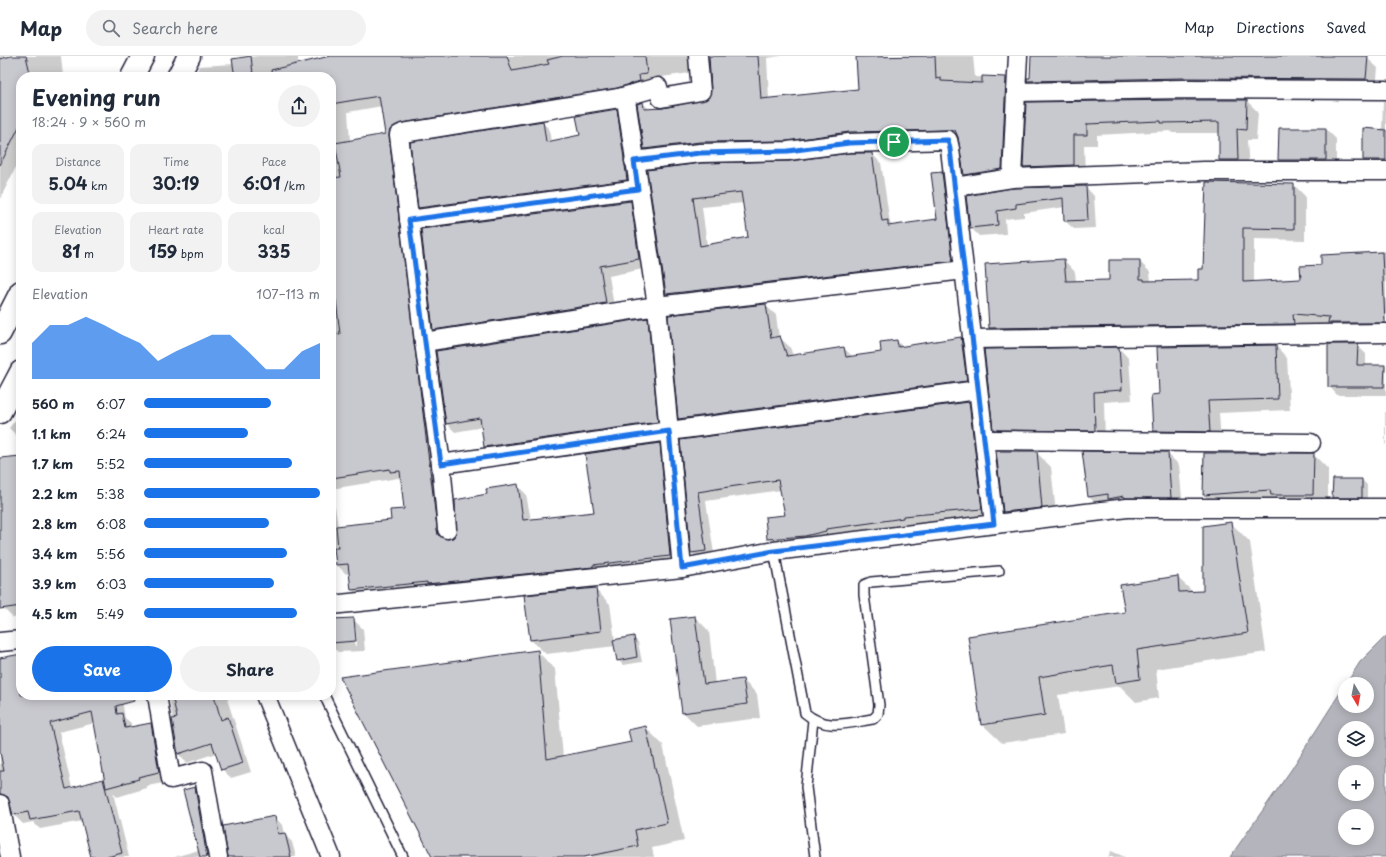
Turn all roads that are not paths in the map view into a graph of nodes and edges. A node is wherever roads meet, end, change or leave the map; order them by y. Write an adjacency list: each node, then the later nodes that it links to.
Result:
1 (143, 56): 5 (main road)
2 (189, 56): 6 (main road)
3 (698, 56): 9 (street)
4 (1018, 56): 8 (street)
5 (135, 72)
6 (181, 72)
7 (1386, 90): 8 (street)
8 (1016, 92): 12 (street)
9 (619, 98): 10 (street); 15 (street)
10 (634, 161): 13 (street); 14 (street)
11 (1386, 171): 12 (street)
12 (1012, 178): 13 (street)
13 (955, 187): 16 (street)
14 (638, 189): 15 (street); 18 (street)
15 (409, 220): 22 (street)
16 (964, 270): 18 (street); 21 (street)
17 (16, 302): 19 (main road)
18 (657, 306): 22 (street); 26 (street)
19 (0, 333)
20 (1386, 333): 21 (street)
21 (972, 339): 24 (street)
22 (424, 342): 29 (street)
23 (16, 382): 25 (main road)
24 (978, 390): 26 (street); 27 (street)
25 (0, 412)
26 (669, 431): 29 (street); 34 (street)
27 (985, 440): 28 (street); 31 (street)
28 (1311, 443)
29 (441, 464): 32 (street)
30 (1386, 508): 31 (street)
31 (994, 524): 33 (street)
32 (447, 530)
33 (774, 551): 34 (street); 42 (lane)
34 (682, 568): 36 (street)
35 (999, 571): 42 (lane)
36 (336, 604)
37 (16, 640): 38 (street)
38 (0, 642)
39 (158, 700): 45 (street)
40 (268, 700): 46 (street)
41 (326, 700): 47 (lane)
42 (813, 720): 48 (lane)
43 (0, 804): 44 (street)
44 (10, 857)
45 (218, 857)
46 (331, 857)
47 (403, 857)
48 (815, 857)

